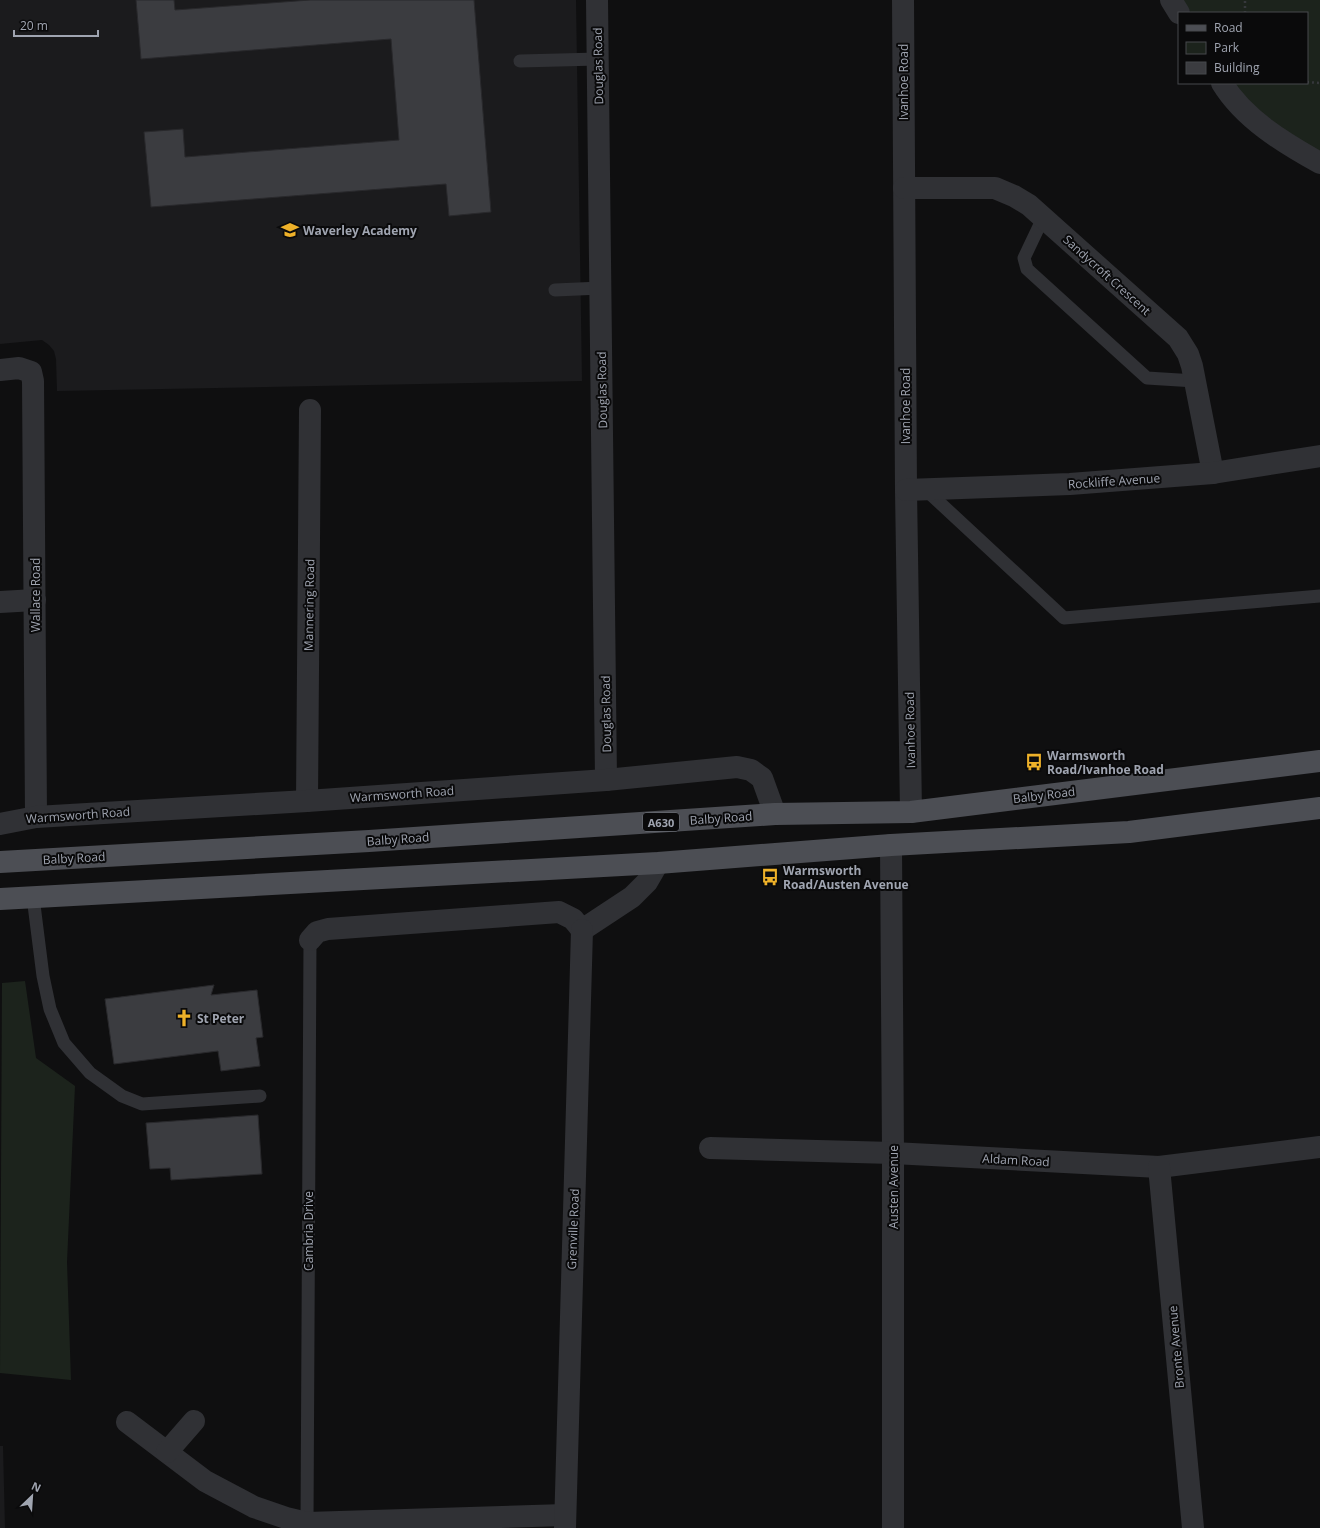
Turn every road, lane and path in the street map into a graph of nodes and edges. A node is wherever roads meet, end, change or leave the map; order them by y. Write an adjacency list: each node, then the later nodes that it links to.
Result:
1 (597, 0): 7 (street, Douglas Road)
2 (902, 0): 13 (street, Ivanhoe Road)
3 (1171, 0): 5 (street)
4 (1245, 0): 6 (path)
5 (1178, 12)
6 (1245, 12)
7 (598, 59): 8 (lane); 15 (street, Douglas Road)
8 (520, 60)
9 (1308, 82): 11 (path)
10 (1223, 84): 12 (street)
11 (1320, 84)
12 (1320, 163)
13 (904, 188): 14 (street, Sandycroft Crescent); 22 (street, Ivanhoe Road)
14 (1044, 218): 18 (street, Sandycroft Crescent); 18 (lane)
15 (601, 288): 16 (lane); 27 (street, Douglas Road)
16 (555, 290)
17 (0, 370): 24 (street, Wallace Road)
18 (1195, 381): 21 (street, Sandycroft Crescent)
19 (310, 410): 28 (street, Mannering Road)
20 (1320, 456): 21 (street, Rockliffe Avenue)
21 (1213, 473): 22 (street, Rockliffe Avenue)
22 (916, 490): 23 (lane); 30 (street, Ivanhoe Road)
23 (1320, 596)
24 (35, 600): 25 (street); 32 (street, Wallace Road)
25 (0, 602)
26 (1320, 761): 30 (main road, Balby Road / A630)
27 (606, 780): 28 (street, Warmsworth Road); 31 (street, Warmsworth Road)
28 (307, 801): 32 (street, Warmsworth Road)
29 (1320, 808): 34 (main road)
30 (911, 812): 31 (main road, Balby Road / A630)
31 (775, 814): 35 (main road, Balby Road / A630)
32 (36, 817): 33 (street, Warmsworth Road)
33 (0, 824)
34 (891, 846): 36 (main road); 44 (street, Austen Avenue)
35 (0, 862)
36 (658, 863): 37 (main road); 39 (street)
37 (33, 897): 38 (main road); 41 (lane)
38 (0, 899)
39 (582, 930): 40 (street); 49 (street, Grenville Road)
40 (310, 940): 50 (lane, Cambria Drive)
41 (260, 1096)
42 (1320, 1147): 45 (street, Aldam Road)
43 (710, 1148): 44 (street, Aldam Road)
44 (893, 1154): 45 (street, Aldam Road); 51 (street, Austen Avenue)
45 (1159, 1167): 52 (street, Bronte Avenue)
46 (194, 1421): 48 (street)
47 (127, 1422): 48 (street)
48 (167, 1452): 50 (street)
49 (565, 1521): 50 (street)
50 (307, 1523)
51 (893, 1528)
52 (1193, 1528)

